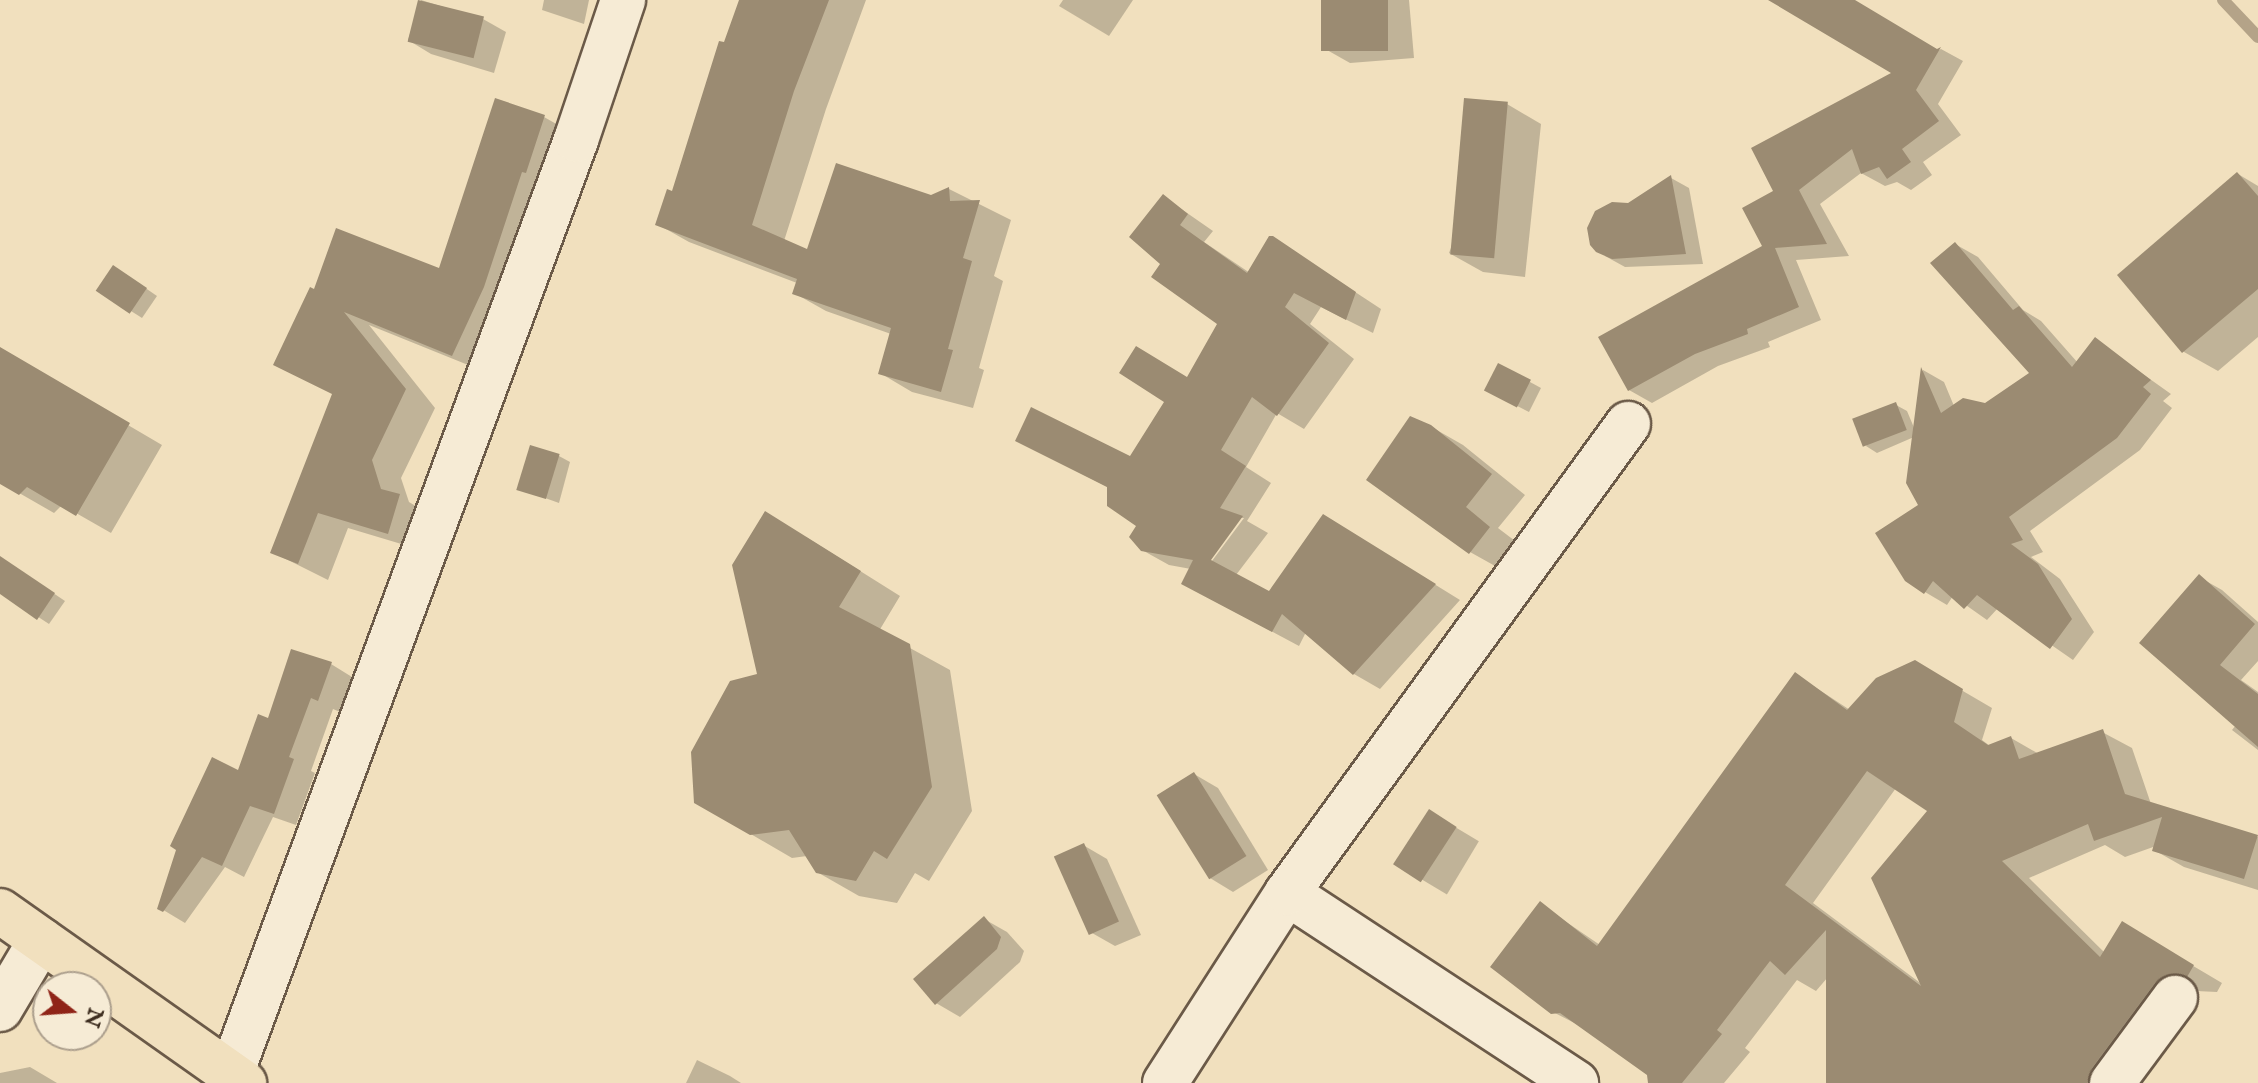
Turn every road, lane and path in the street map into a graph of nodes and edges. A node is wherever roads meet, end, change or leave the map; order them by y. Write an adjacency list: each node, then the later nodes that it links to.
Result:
1 (623, 0): 8 (street)
2 (1628, 424): 3 (street)
3 (1287, 893): 9 (street); 10 (street)
4 (0, 911): 5 (highway)
5 (41, 940): 7 (street); 8 (highway)
6 (2175, 998): 11 (street)
7 (0, 1009)
8 (238, 1078)
9 (1165, 1083)
10 (1576, 1083)
11 (2112, 1083)

